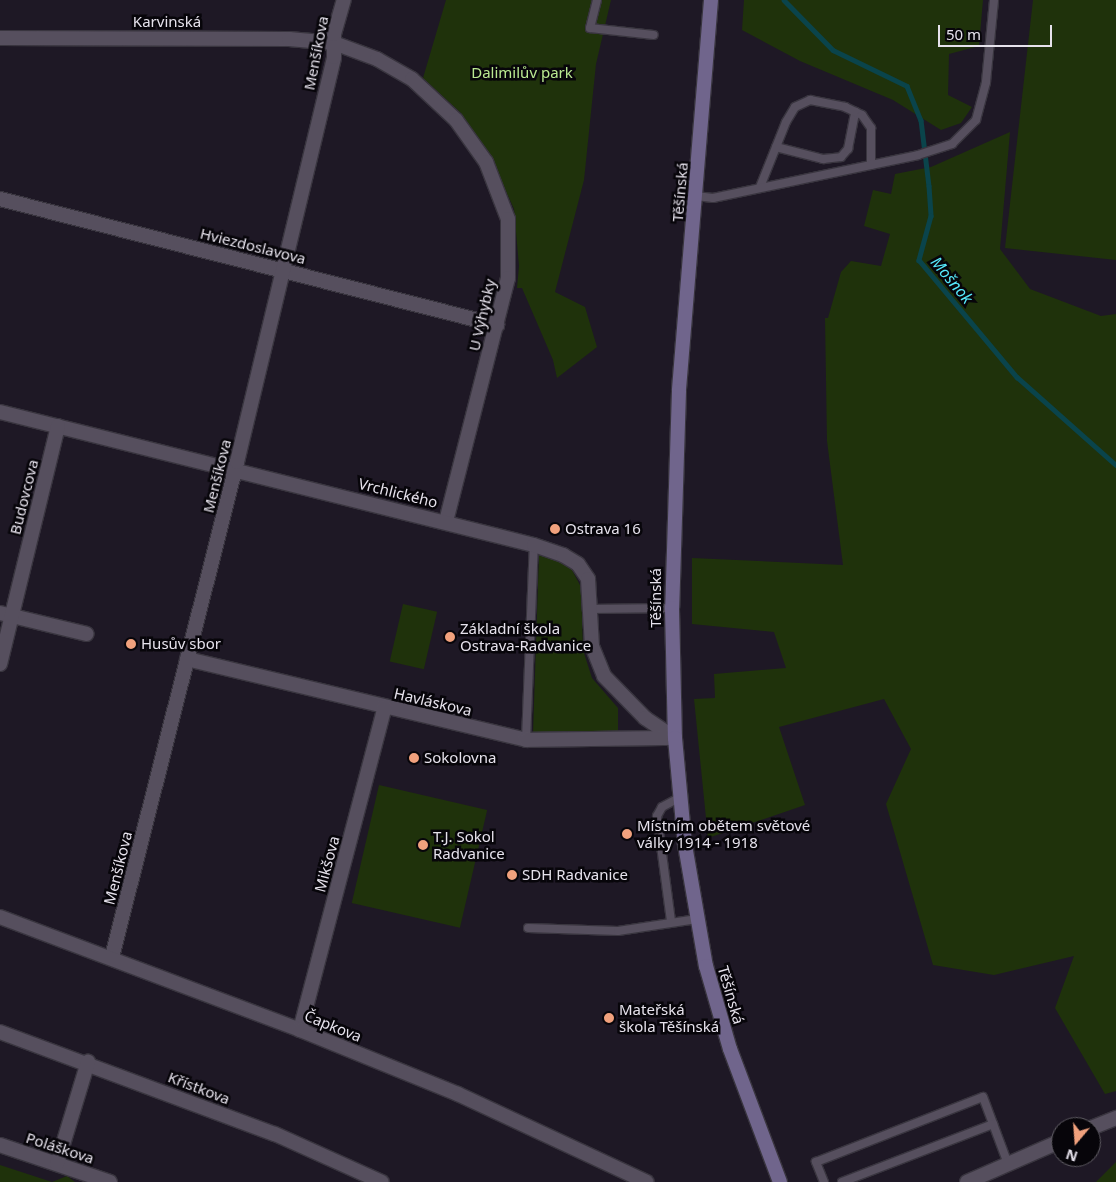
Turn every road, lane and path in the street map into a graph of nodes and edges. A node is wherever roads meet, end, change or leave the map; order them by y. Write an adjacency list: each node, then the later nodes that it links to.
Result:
1 (344, 0): 7 (street, Menšíkova)
2 (597, 0): 5 (lane)
3 (711, 0): 12 (main road, Těšínská)
4 (994, 0): 10 (lane)
5 (654, 36)
6 (0, 38): 7 (street, Karvinská)
7 (334, 43): 14 (street, Menšíkova); 15 (street, U Výhybky)
8 (855, 112): 9 (lane); 9 (lane); 10 (lane)
9 (776, 147): 11 (lane)
10 (871, 165): 11 (lane)
11 (760, 187): 12 (lane)
12 (696, 196): 21 (main road, Těšínská)
13 (0, 199): 14 (street, Hviezdoslavova)
14 (283, 271): 15 (street, Hviezdoslavova); 18 (street, Menšíkova)
15 (497, 325): 19 (street, U Výhybky)
16 (0, 412): 17 (street, Vrchlického)
17 (58, 426): 18 (street, Vrchlického); 23 (street, Budovcova)
18 (235, 469): 19 (street, Vrchlického); 25 (street, Menšíkova)
19 (446, 522): 20 (street, Vrchlického)
20 (534, 545): 22 (street, Vrchlického); 29 (lane)
21 (672, 608): 22 (lane); 28 (main road, Těšínská)
22 (597, 609): 28 (street, Vrchlického)
23 (6, 614): 24 (street); 26 (street, Budovcova)
24 (87, 634)
25 (187, 659): 27 (street, Havláskova); 35 (street, Menšíkova)
26 (0, 664)
27 (385, 707): 29 (street, Havláskova); 36 (street, Mikšova)
28 (675, 738): 29 (street, Havláskova); 30 (main road, Těšínská)
29 (526, 740)
30 (679, 798): 32 (main road, Těšínská); 33 (lane)
31 (0, 918): 35 (street, Čapkova)
32 (697, 919): 33 (lane); 46 (main road, Těšínská)
33 (671, 921): 34 (lane)
34 (528, 928)
35 (112, 957): 36 (street, Čapkova)
36 (300, 1030): 49 (street, Čapkova)
37 (0, 1032): 38 (street, Křístkova)
38 (88, 1062): 44 (street); 48 (street, Křístkova)
39 (1116, 1118): 41 (street)
40 (993, 1124): 45 (lane); 50 (lane); 51 (lane)
41 (1101, 1124)
42 (0, 1145): 44 (street, Poláškova)
43 (1051, 1145): 45 (street)
44 (57, 1164): 47 (street, Poláškova)
45 (1008, 1164): 52 (street)
46 (777, 1179)
47 (104, 1181)
48 (382, 1182)
49 (647, 1182)
50 (824, 1182)
51 (842, 1182)
52 (967, 1182)

